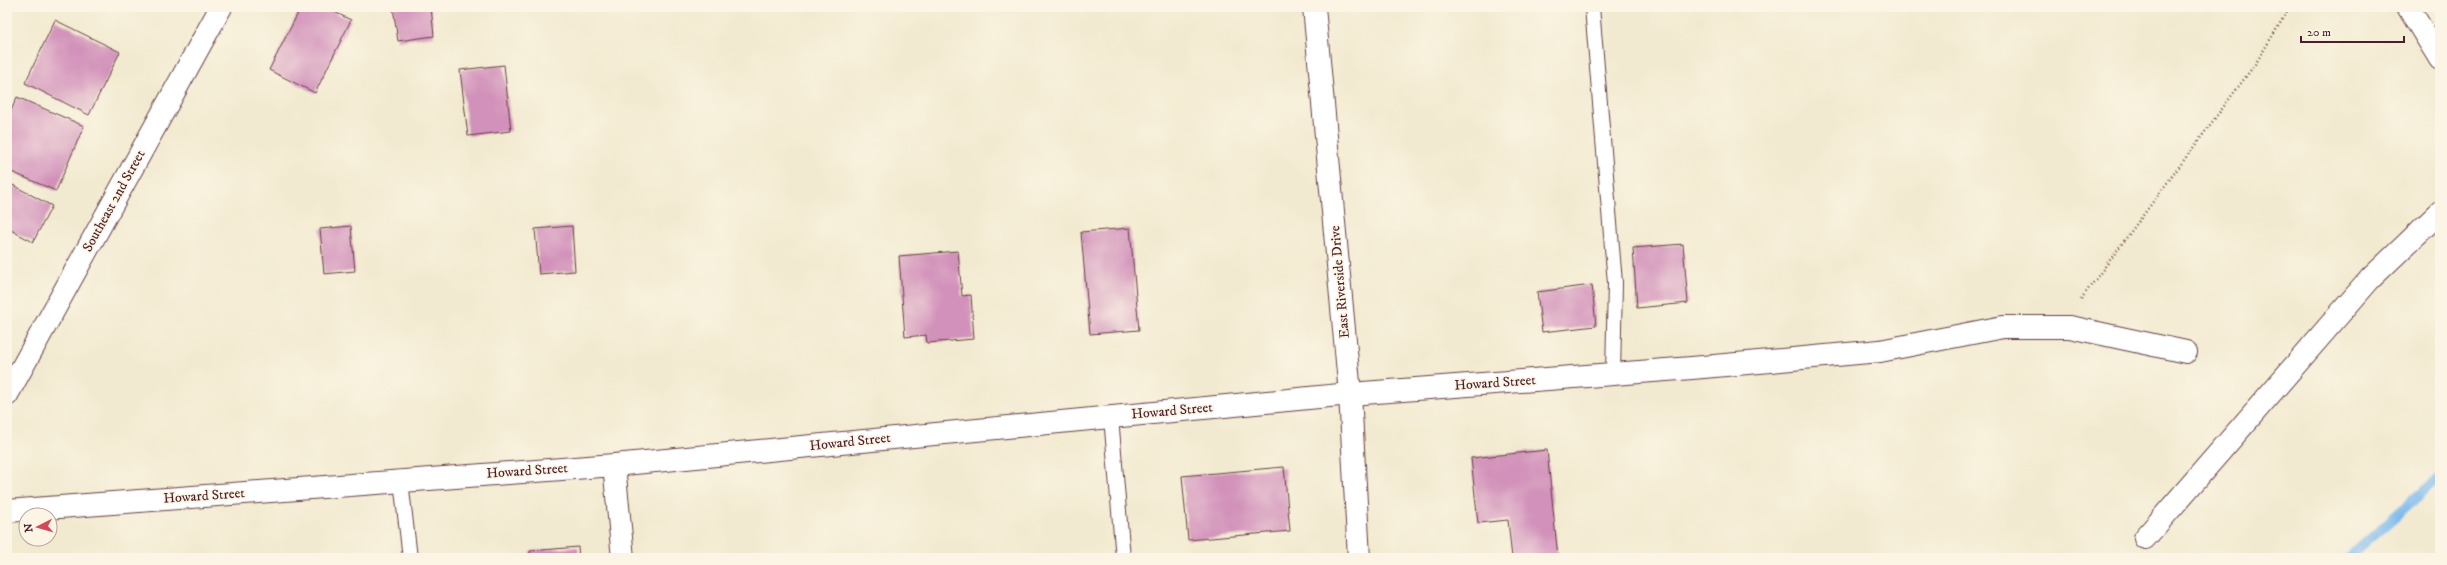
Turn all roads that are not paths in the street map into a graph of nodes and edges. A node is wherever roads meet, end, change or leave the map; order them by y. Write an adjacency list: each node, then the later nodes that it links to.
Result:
1 (222, 7): 10 (street, Southeast 2nd Street)
2 (1314, 7): 9 (street, East Riverside Drive)
3 (1592, 7): 8 (lane)
4 (2408, 7): 5 (street)
5 (2440, 59)
6 (2440, 212): 15 (street)
7 (2186, 352): 8 (street, Howard Street)
8 (1614, 374): 9 (street, Howard Street)
9 (1350, 394): 11 (street, Howard Street); 19 (street, East Riverside Drive)
10 (7, 395)
11 (1111, 417): 12 (street, Howard Street); 18 (lane)
12 (614, 465): 13 (street, Howard Street); 17 (street)
13 (401, 481): 14 (street, Howard Street); 16 (lane)
14 (7, 511)
15 (2145, 538)
16 (410, 558)
17 (623, 558)
18 (1122, 558)
19 (1359, 558)

